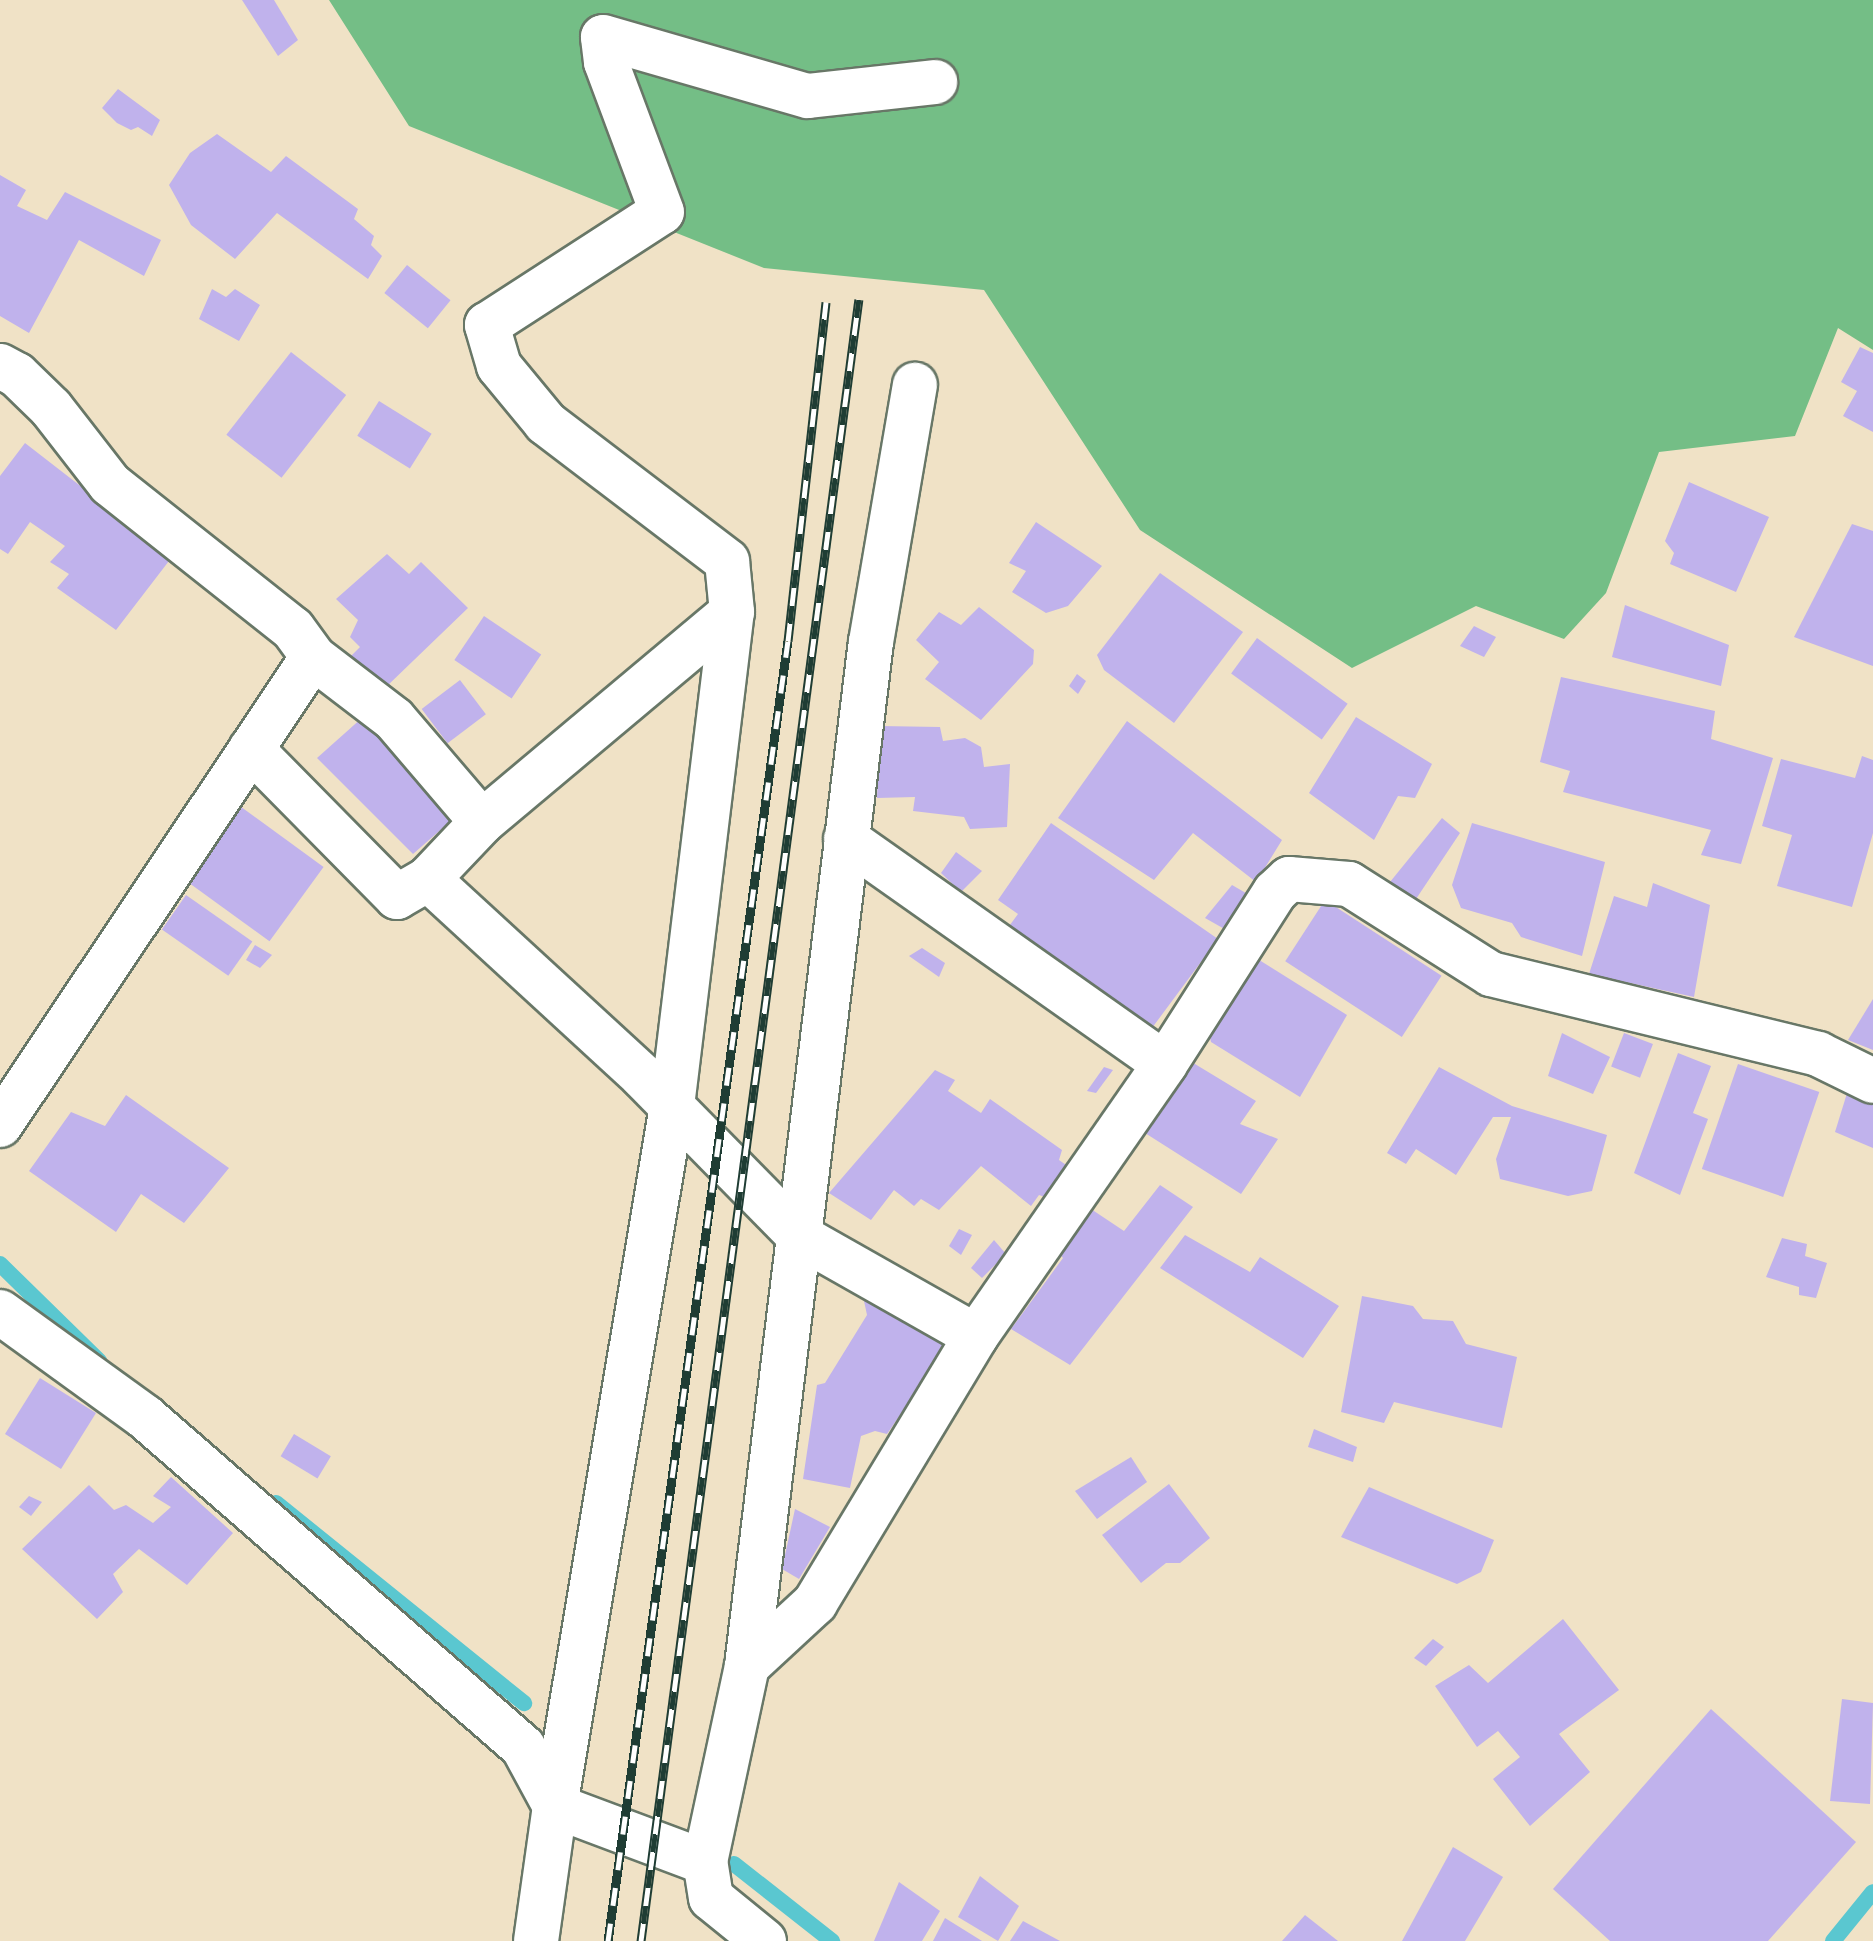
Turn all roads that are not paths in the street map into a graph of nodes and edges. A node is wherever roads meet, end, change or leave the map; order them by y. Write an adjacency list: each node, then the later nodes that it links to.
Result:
1 (935, 82): 4 (street)
2 (0, 366): 5 (street)
3 (915, 385): 8 (street)
4 (732, 612): 7 (street); 12 (street)
5 (313, 657): 6 (street); 7 (street)
6 (251, 749): 9 (street); 13 (street)
7 (482, 822): 9 (street)
8 (846, 839): 10 (street); 14 (street)
9 (428, 879): 12 (street)
10 (1165, 1064): 11 (street); 16 (street)
11 (1873, 1081)
12 (672, 1106): 14 (street); 18 (street)
13 (0, 1125)
14 (799, 1236): 16 (street); 17 (street)
15 (0, 1312): 18 (street)
16 (976, 1336): 17 (street)
17 (747, 1666): 19 (street)
18 (555, 1806): 19 (street); 20 (street)
19 (705, 1862): 21 (street)
20 (536, 1941)
21 (764, 1941)

